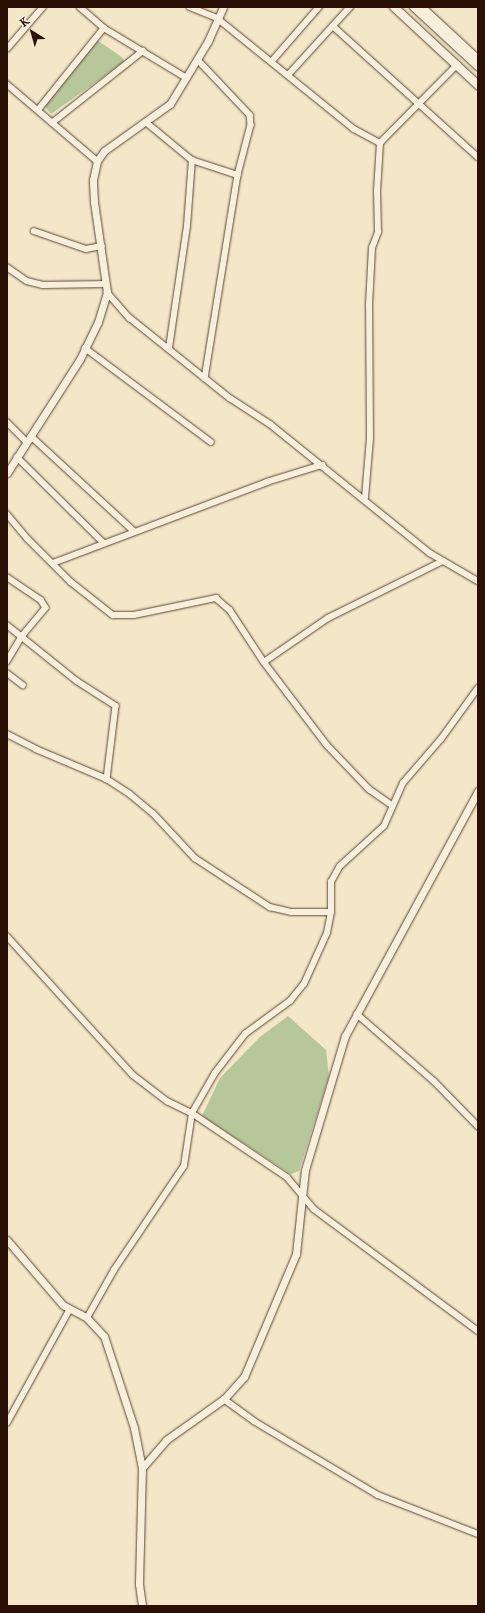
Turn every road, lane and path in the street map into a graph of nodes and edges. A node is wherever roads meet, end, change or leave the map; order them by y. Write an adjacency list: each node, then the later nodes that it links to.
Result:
1 (44, 7): 13 (street)
2 (80, 7): 12 (street)
3 (190, 7): 10 (street)
4 (222, 7): 10 (street)
5 (319, 7): 17 (street)
6 (350, 7): 11 (street)
7 (394, 7): 18 (main road)
8 (414, 7): 19 (main road)
9 (423, 7): 15 (street)
10 (217, 18): 16 (street); 17 (street)
11 (333, 26): 20 (street); 24 (street)
12 (104, 28): 14 (street); 25 (street)
13 (7, 49)
14 (143, 51): 21 (street); 27 (street)
15 (478, 58)
16 (198, 60): 21 (street); 32 (street)
17 (272, 62): 20 (street)
18 (457, 65): 23 (main road); 24 (street)
19 (478, 66)
20 (288, 75): 28 (street)
21 (188, 78): 26 (street)
22 (7, 84): 25 (street)
23 (478, 85)
24 (417, 104): 28 (street); 29 (street)
25 (38, 110): 27 (street)
26 (146, 122): 30 (street); 31 (street)
27 (52, 123): 31 (street)
28 (380, 143): 47 (street)
29 (478, 157)
30 (192, 160): 32 (street); 39 (street)
31 (97, 161): 34 (street)
32 (238, 175): 40 (street)
33 (34, 231): 34 (street)
34 (102, 246): 36 (street)
35 (7, 267): 36 (street)
36 (106, 284): 37 (street)
37 (107, 292): 38 (street); 39 (street)
38 (85, 348): 42 (street); 43 (street)
39 (169, 348): 40 (street)
40 (205, 378): 45 (street)
41 (7, 422): 42 (street)
42 (29, 439): 44 (street); 49 (street)
43 (211, 442)
44 (17, 457): 46 (street); 50 (street)
45 (322, 465): 47 (street); 49 (street)
46 (7, 473)
47 (366, 498): 51 (street)
48 (7, 514): 52 (street)
49 (134, 531): 50 (street)
50 (104, 543): 52 (street)
51 (443, 561): 54 (street); 58 (street)
52 (53, 564): 58 (street)
53 (7, 577): 56 (street)
54 (478, 581)
55 (7, 625): 56 (street)
56 (22, 637): 57 (street); 63 (street)
57 (7, 662)
58 (264, 662): 65 (street)
59 (7, 673): 60 (street)
60 (23, 685)
61 (478, 688): 65 (street)
62 (7, 734): 63 (street)
63 (107, 779): 66 (street)
64 (478, 792): 68 (street)
65 (392, 806): 66 (street)
66 (331, 912): 69 (street)
67 (7, 936): 69 (street)
68 (357, 1014): 70 (street); 71 (street)
69 (192, 1113): 71 (street); 74 (street)
70 (478, 1126)
71 (302, 1195): 75 (street); 76 (street)
72 (7, 1240): 73 (street)
73 (70, 1309): 74 (street); 77 (street)
74 (87, 1318): 78 (street)
75 (478, 1331)
76 (224, 1399): 78 (street); 79 (street)
77 (7, 1423)
78 (142, 1468): 80 (street)
79 (478, 1534)
80 (142, 1606)

